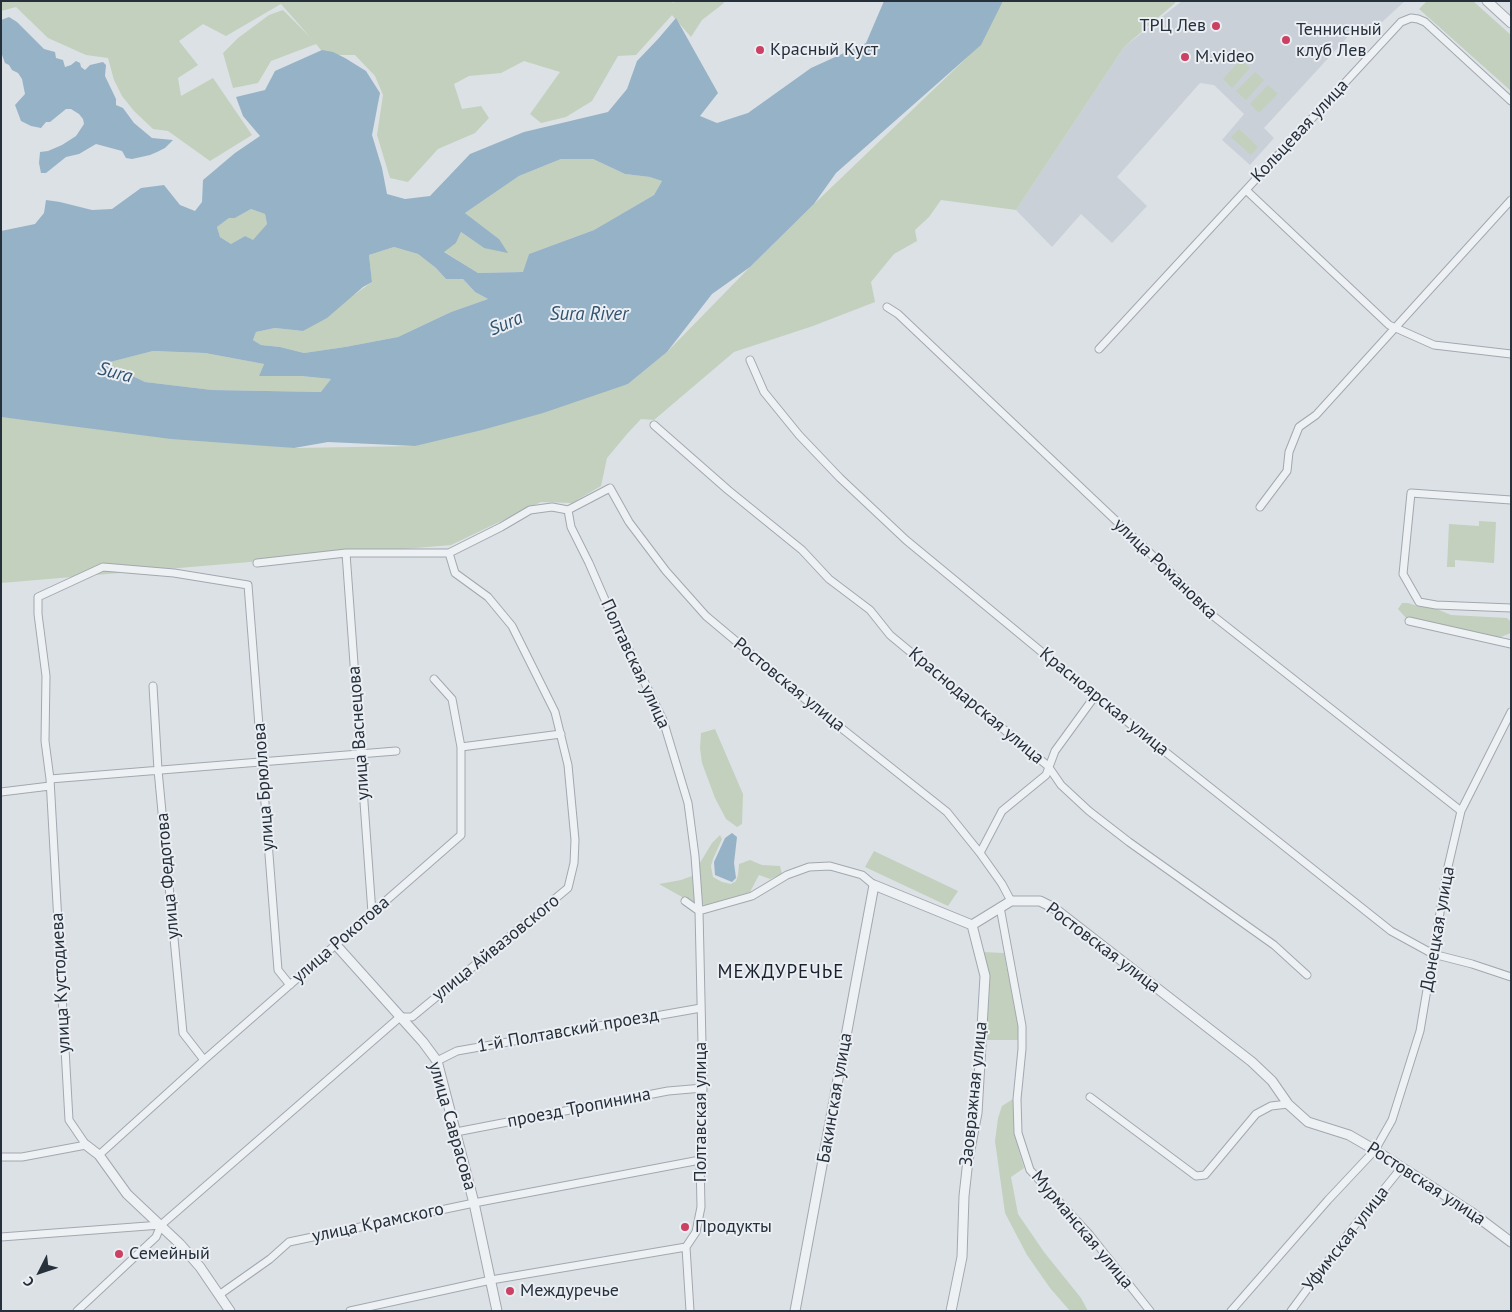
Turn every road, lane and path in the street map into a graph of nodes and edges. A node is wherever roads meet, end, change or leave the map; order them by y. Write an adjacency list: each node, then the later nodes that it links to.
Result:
1 (1487, 1): 2 (street)
2 (1511, 23)
3 (1511, 101): 4 (street, Кольцевая улица)
4 (1246, 190): 7 (street, Кольцевая улица); 8 (street, Кольцевая улица)
5 (1511, 200): 7 (street)
6 (887, 307): 35 (street, улица Романовка)
7 (1395, 329): 9 (street, Кольцевая улица); 13 (street)
8 (1099, 349)
9 (1511, 354)
10 (750, 360): 24 (street, Красноярская улица)
11 (654, 425): 31 (street, Краснодарская улица)
12 (1511, 500): 19 (street)
13 (1260, 507)
14 (568, 510): 16 (street); 36 (street, Ростовская улица); 41 (street, Полтавская улица)
15 (346, 553): 16 (street); 17 (street); 29 (street, улица Васнецова)
16 (449, 553): 26 (street, улица Айвазовского)
17 (257, 563)
18 (248, 584): 30 (street, улица Брюллова); 33 (street, улица Кустодиева)
19 (1511, 608)
20 (1409, 621): 21 (street)
21 (1511, 644)
22 (434, 679): 27 (street, улица Рокотова)
23 (153, 686): 32 (street, улица Федотова)
24 (1095, 696): 31 (street); 45 (street, Красноярская улица)
25 (1511, 712): 35 (street, Донецкая улица)
26 (561, 734): 27 (street); 50 (street, улица Айвазовского)
27 (461, 746): 42 (street, улица Рокотова)
28 (396, 751): 29 (street)
29 (360, 754): 30 (street); 42 (street, улица Васнецова)
30 (262, 762): 32 (street); 48 (street, улица Брюллова)
31 (1048, 766): 36 (street); 46 (street, Краснодарская улица)
32 (158, 770): 33 (street); 51 (street, улица Федотова)
33 (50, 782): 34 (street); 57 (street, улица Кустодиева)
34 (1, 792)
35 (1461, 810): 45 (street, Донецкая улица)
36 (980, 853): 38 (street, Ростовская улица)
37 (874, 885): 41 (street); 43 (street); 75 (street, Бакинская улица)
38 (1011, 901): 40 (street); 55 (street, Ростовская улица)
39 (685, 902): 41 (street)
40 (1000, 907): 43 (street); 77 (street, Мурманская улица)
41 (699, 911): 49 (street, Полтавская улица)
42 (372, 913): 44 (street, улица Рокотова)
43 (972, 925): 76 (street, Заовражная улица)
44 (336, 945): 48 (street, улица Рокотова); 50 (street, улица Саврасова)
45 (1433, 954): 47 (street, Красноярская улица); 58 (street, Донецкая улица)
46 (1307, 975)
47 (1511, 977)
48 (290, 984): 51 (street, улица Рокотова)
49 (701, 1008): 52 (street, 1-й Полтавский проезд); 53 (street, Полтавская улица)
50 (400, 1017): 52 (street, улица Саврасова); 64 (street, улица Айвазовского)
51 (204, 1060): 59 (street, улица Рокотова)
52 (438, 1061): 56 (street, улица Саврасова)
53 (703, 1088): 56 (street, проезд Тропинина); 61 (street, Полтавская улица)
54 (1090, 1097): 55 (street)
55 (1288, 1104): 58 (street, Ростовская улица)
56 (456, 1132): 63 (street, улица Саврасова)
57 (86, 1145): 59 (street, улица Кустодиева); 60 (street)
58 (1376, 1150): 62 (street, Ростовская улица); 78 (street, Донецкая улица)
59 (99, 1155): 64 (street, улица Кустодиева)
60 (1, 1157)
61 (700, 1160): 63 (street, улица Крамского); 67 (street, Полтавская улица)
62 (1402, 1167): 66 (street, Ростовская улица); 79 (street, Уфимская улица)
63 (474, 1203): 68 (street, улица Саврасова); 69 (street, улица Крамского)
64 (161, 1226): 65 (street); 69 (street, улица Кустодиева); 70 (street, улица Айвазовского)
65 (1, 1237)
66 (1511, 1242)
67 (686, 1247): 68 (street); 74 (street)
68 (490, 1280): 72 (street); 73 (street, улица Саврасова)
69 (219, 1295): 71 (street, улица Кустодиева)
70 (77, 1311)
71 (230, 1311)
72 (350, 1311)
73 (497, 1311)
74 (690, 1311)
75 (796, 1311)
76 (952, 1311)
77 (1150, 1311)
78 (1231, 1311)
79 (1291, 1311)

